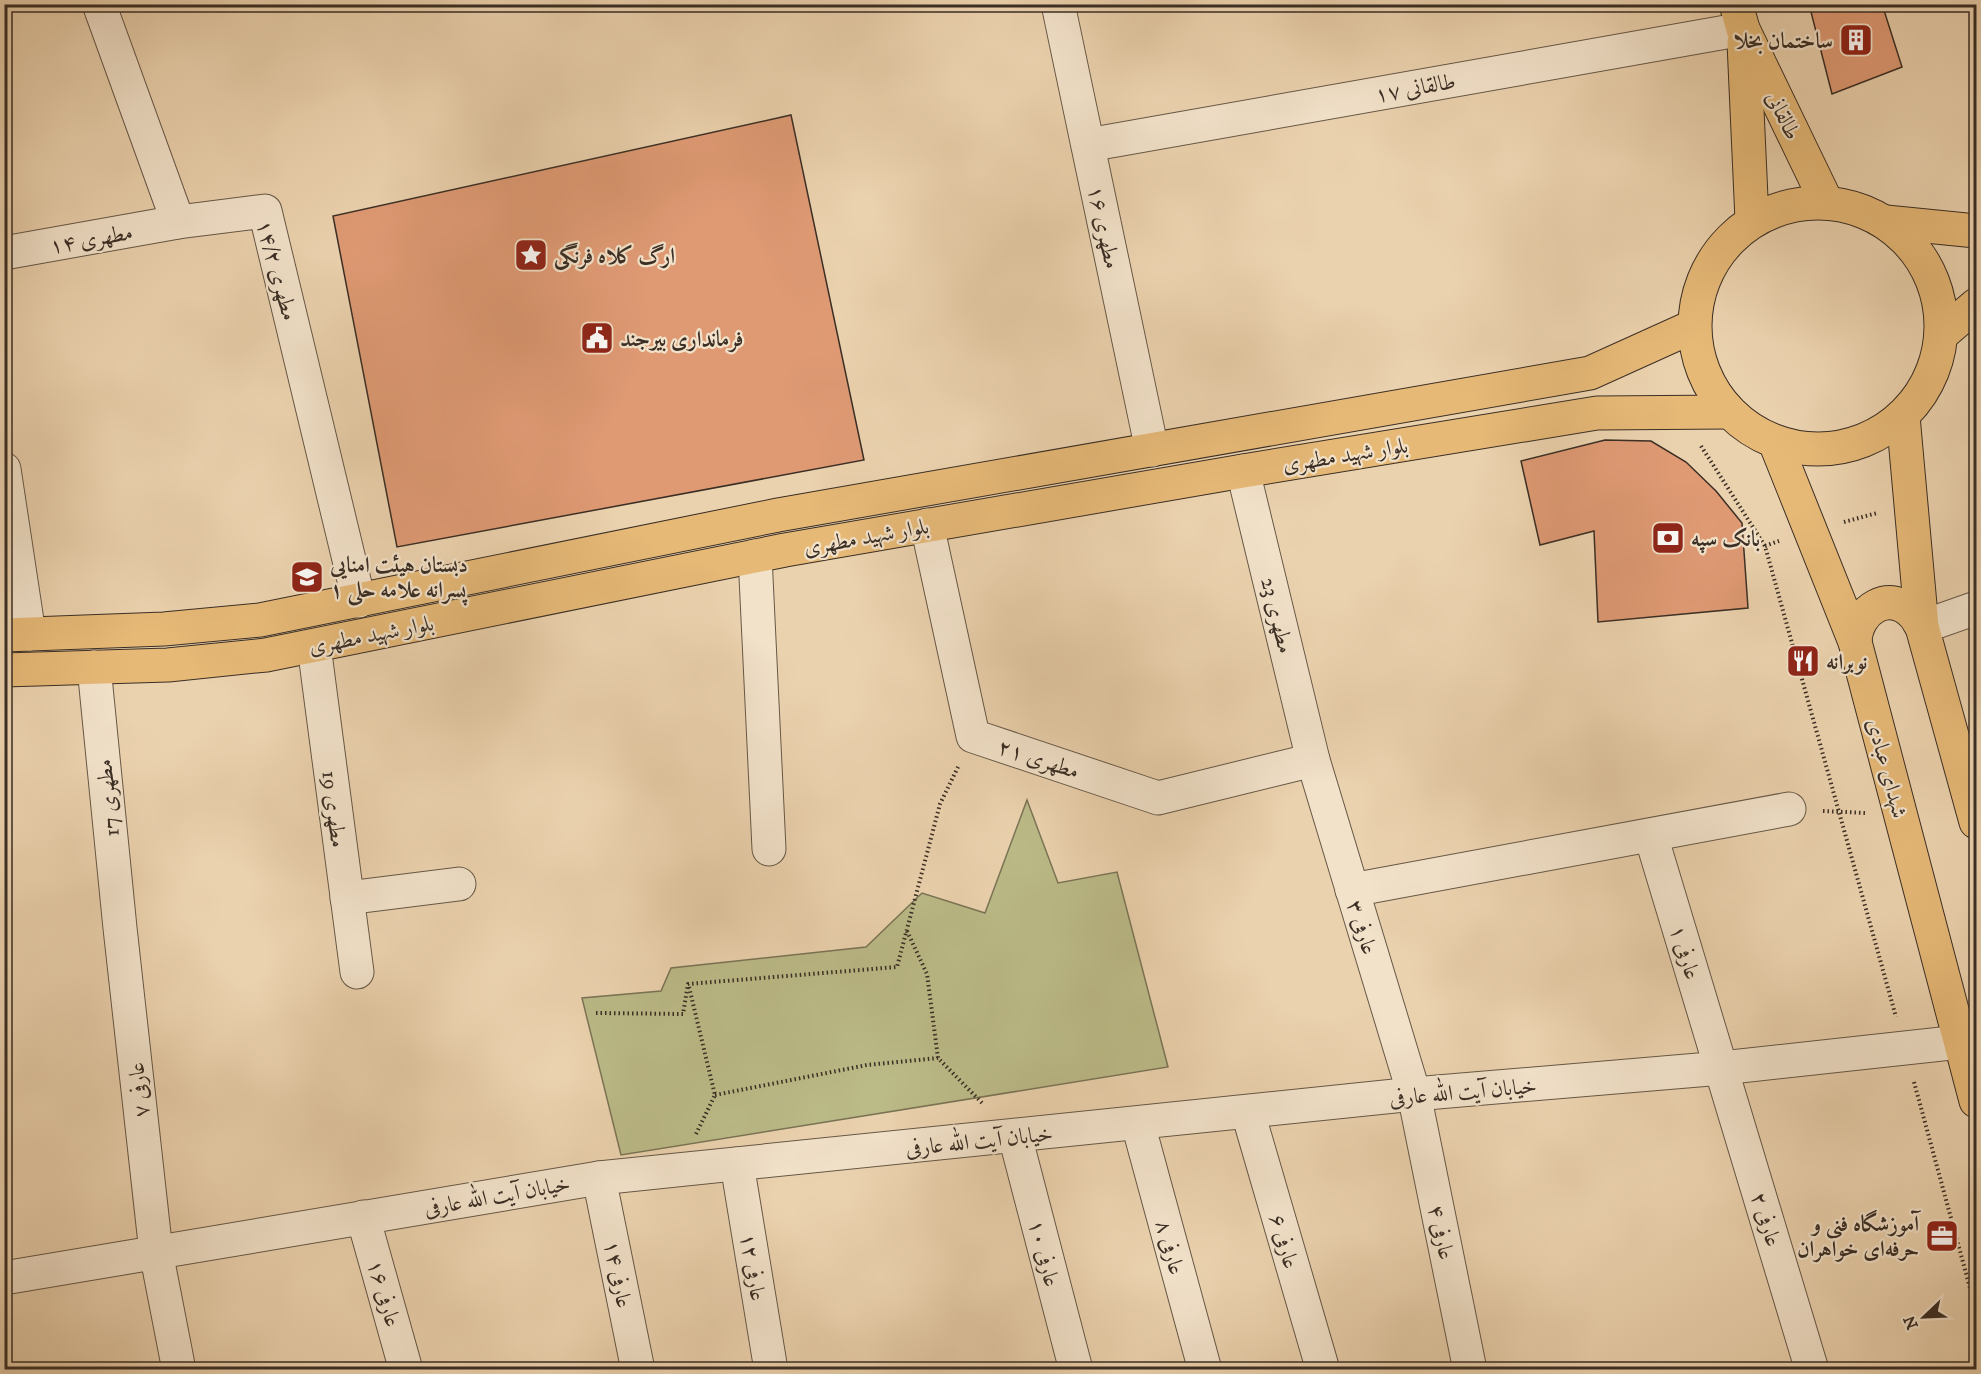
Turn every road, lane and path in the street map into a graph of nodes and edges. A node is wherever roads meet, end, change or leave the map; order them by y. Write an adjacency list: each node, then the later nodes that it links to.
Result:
1 (99, 4): 7 (street)
2 (1058, 4): 4 (street, مطهری ۱۶)
3 (1739, 17): 4 (street, طالقانی ۱۷); 5 (main road, طالقانی); 6 (main road)
4 (1088, 145): 18 (street, مطهری ۱۶)
5 (1826, 201): 6 (main road); 8 (main road)
6 (1752, 220): 12 (main road)
7 (178, 222): 10 (street, مطهری ۱۴); 23 (street, مطهری ۱۴/۲)
8 (1886, 222): 9 (main road); 13 (main road)
9 (1977, 231)
10 (4, 253)
11 (1977, 305): 13 (main road)
12 (1694, 326): 15 (main road); 18 (main road, بلوار شهید مطهری)
13 (1941, 335): 16 (main road)
14 (1679, 412): 15 (main road, بلوار شهید مطهری); 20 (main road, بلوار شهید مطهری); 34 (path)
15 (1729, 412): 17 (main road)
16 (1903, 416): 17 (main road); 25 (main road)
17 (1775, 442): 27 (main road, شهدای عبادی)
18 (1152, 450): 23 (main road, بلوار شهید مطهری)
19 (4, 469): 26 (street)
20 (1243, 471): 21 (main road, بلوار شهید مطهری); 32 (street, مطهری 23)
21 (927, 525): 22 (main road, بلوار شهید مطهری); 31 (street, مطهری ۲۱)
22 (755, 556): 28 (main road, بلوار شهید مطهری); 38 (street)
23 (359, 601): 26 (main road, بلوار شهید مطهری)
24 (1977, 608): 25 (street)
25 (1922, 627): 27 (main road); 36 (main road)
26 (17, 635)
27 (1855, 642): 35 (main road, شهدای عبادی)
28 (314, 646): 29 (main road, بلوار شهید مطهری); 41 (street, مطهری 19)
29 (94, 667): 30 (main road, بلوار شهید مطهری); 42 (street, مطهری 17)
30 (4, 670)
31 (973, 736): 32 (street, مطهری ۲۱); 43 (path)
32 (1313, 760): 40 (street, عارفی ۳)
33 (1789, 809): 34 (path); 37 (street)
34 (1839, 812): 35 (path); 48 (path)
35 (1900, 815): 47 (main road, شهدای عبادی)
36 (1977, 822)
37 (1651, 836): 40 (street); 50 (street, عارفی ۱)
38 (769, 849)
39 (459, 884): 41 (street)
40 (1352, 890): 51 (street, عارفی ۳)
41 (347, 898): 44 (street, مطهری 19)
42 (120, 928): 61 (street, عارفی ۷)
43 (906, 931): 45 (path); 49 (path)
44 (357, 972)
45 (688, 984): 46 (path); 52 (path)
46 (596, 1014)
47 (1960, 1042): 48 (street, خیابان آیت الله عارفی); 53 (main road, شهدای عبادی)
48 (1904, 1048): 50 (street, خیابان آیت الله عارفی); 63 (path)
49 (938, 1058): 52 (path); 56 (path)
50 (1722, 1068): 51 (street, خیابان آیت الله عارفی); 72 (street, عارفی ۲)
51 (1414, 1094): 54 (street, خیابان آیت الله عارفی); 71 (street, عارفی ۴)
52 (715, 1095): 58 (path)
53 (1977, 1101)
54 (1248, 1113): 55 (street, خیابان آیت الله عارفی); 70 (street, عارفی ۶)
55 (1138, 1124): 56 (street, خیابان آیت الله عارفی); 69 (street, عارفی ۸)
56 (1015, 1136): 57 (street, خیابان آیت الله عارفی); 68 (street, عارفی ۱۰)
57 (737, 1164): 58 (street, خیابان آیت الله عارفی); 67 (street, عارفی ۱۲)
58 (680, 1170): 59 (street, خیابان آیت الله عارفی)
59 (599, 1178): 60 (street, خیابان آیت الله عارفی); 66 (street, عارفی ۱۴)
60 (363, 1217): 61 (street, خیابان آیت الله عارفی); 65 (street, عارفی ۱۶)
61 (156, 1252): 62 (street, خیابان آیت الله عارفی); 64 (street, عارفی ۷)
62 (4, 1278)
63 (1977, 1311)
64 (179, 1370)
65 (406, 1370)
66 (638, 1370)
67 (771, 1370)
68 (1076, 1370)
69 (1205, 1370)
70 (1323, 1370)
71 (1470, 1370)
72 (1812, 1370)

